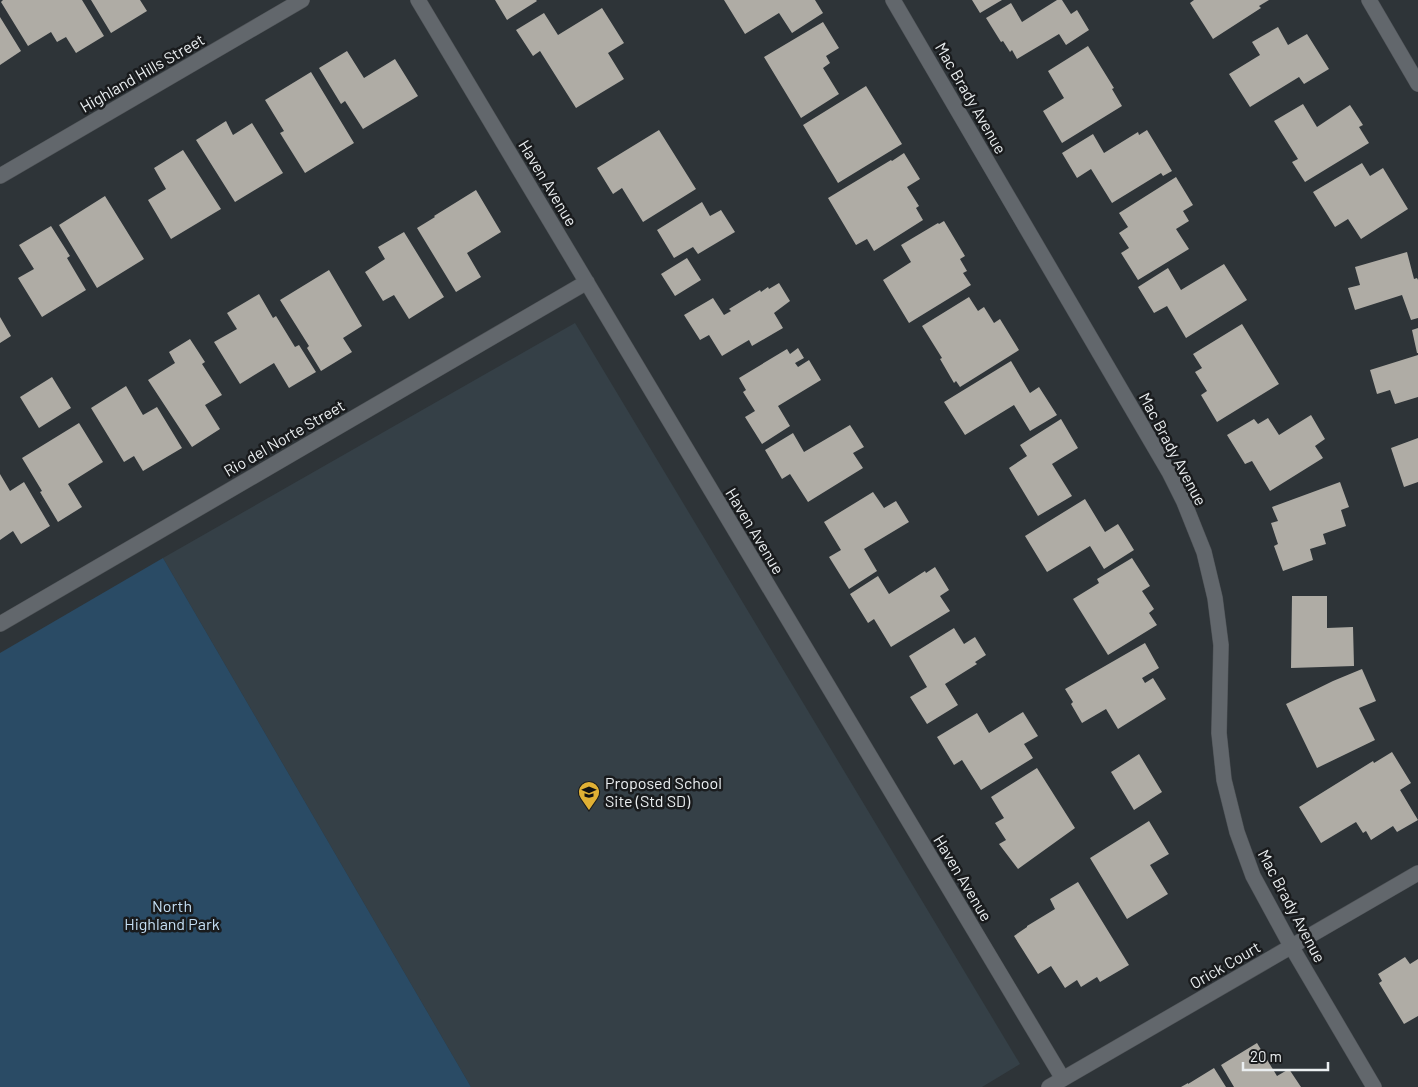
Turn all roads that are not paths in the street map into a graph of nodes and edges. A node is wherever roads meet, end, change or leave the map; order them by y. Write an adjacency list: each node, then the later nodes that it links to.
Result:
1 (302, 0): 6 (street, Highland Hills Street)
2 (418, 0): 7 (street, Haven Avenue)
3 (893, 0): 10 (street, Mac Brady Avenue)
4 (1369, 0): 5 (street)
5 (1418, 84)
6 (0, 176)
7 (586, 282): 8 (street, Rio del Norte Street); 11 (street, Haven Avenue)
8 (0, 624)
9 (1418, 873): 10 (street, Orick Court)
10 (1291, 946): 11 (street, Orick Court); 13 (street, Mac Brady Avenue)
11 (1063, 1079): 12 (street, Orick Court)
12 (1050, 1087)
13 (1374, 1087)

